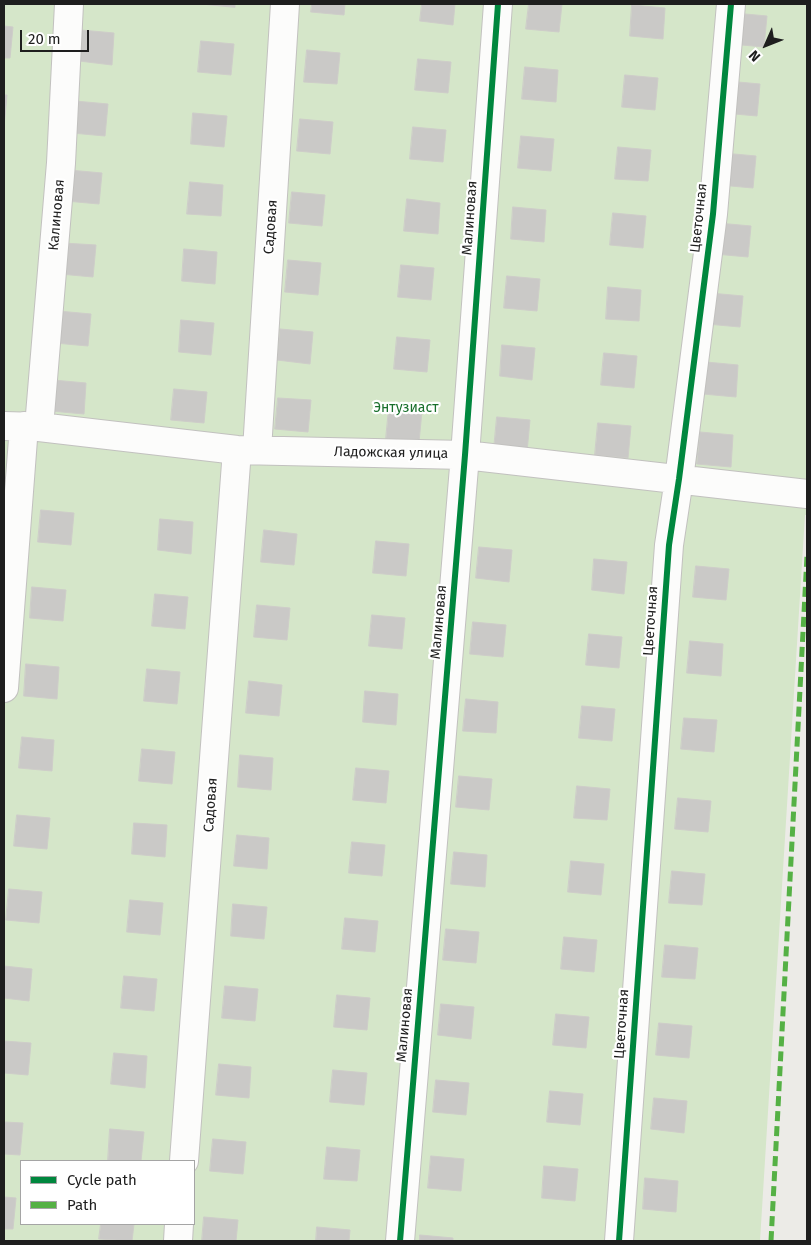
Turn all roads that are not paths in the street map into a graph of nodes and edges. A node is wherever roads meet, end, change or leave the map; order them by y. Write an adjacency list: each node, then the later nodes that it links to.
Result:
1 (69, 4): 5 (street, Калиновая)
2 (285, 4): 6 (street, Садовая)
3 (498, 4): 7 (street, Малиновая)
4 (731, 4): 8 (street, Цветочная)
5 (22, 426): 6 (street, Ладожская улица); 10 (street, Калиновая)
6 (247, 450): 7 (street, Ладожская улица); 11 (street, Садовая)
7 (465, 455): 8 (street, Ладожская улица); 14 (street, Малиновая)
8 (679, 479): 9 (street, Ладожская улица); 15 (street, Цветочная)
9 (807, 494)
10 (4, 688)
11 (184, 1160)
12 (179, 1225): 13 (street)
13 (178, 1241)
14 (400, 1241)
15 (619, 1241)

